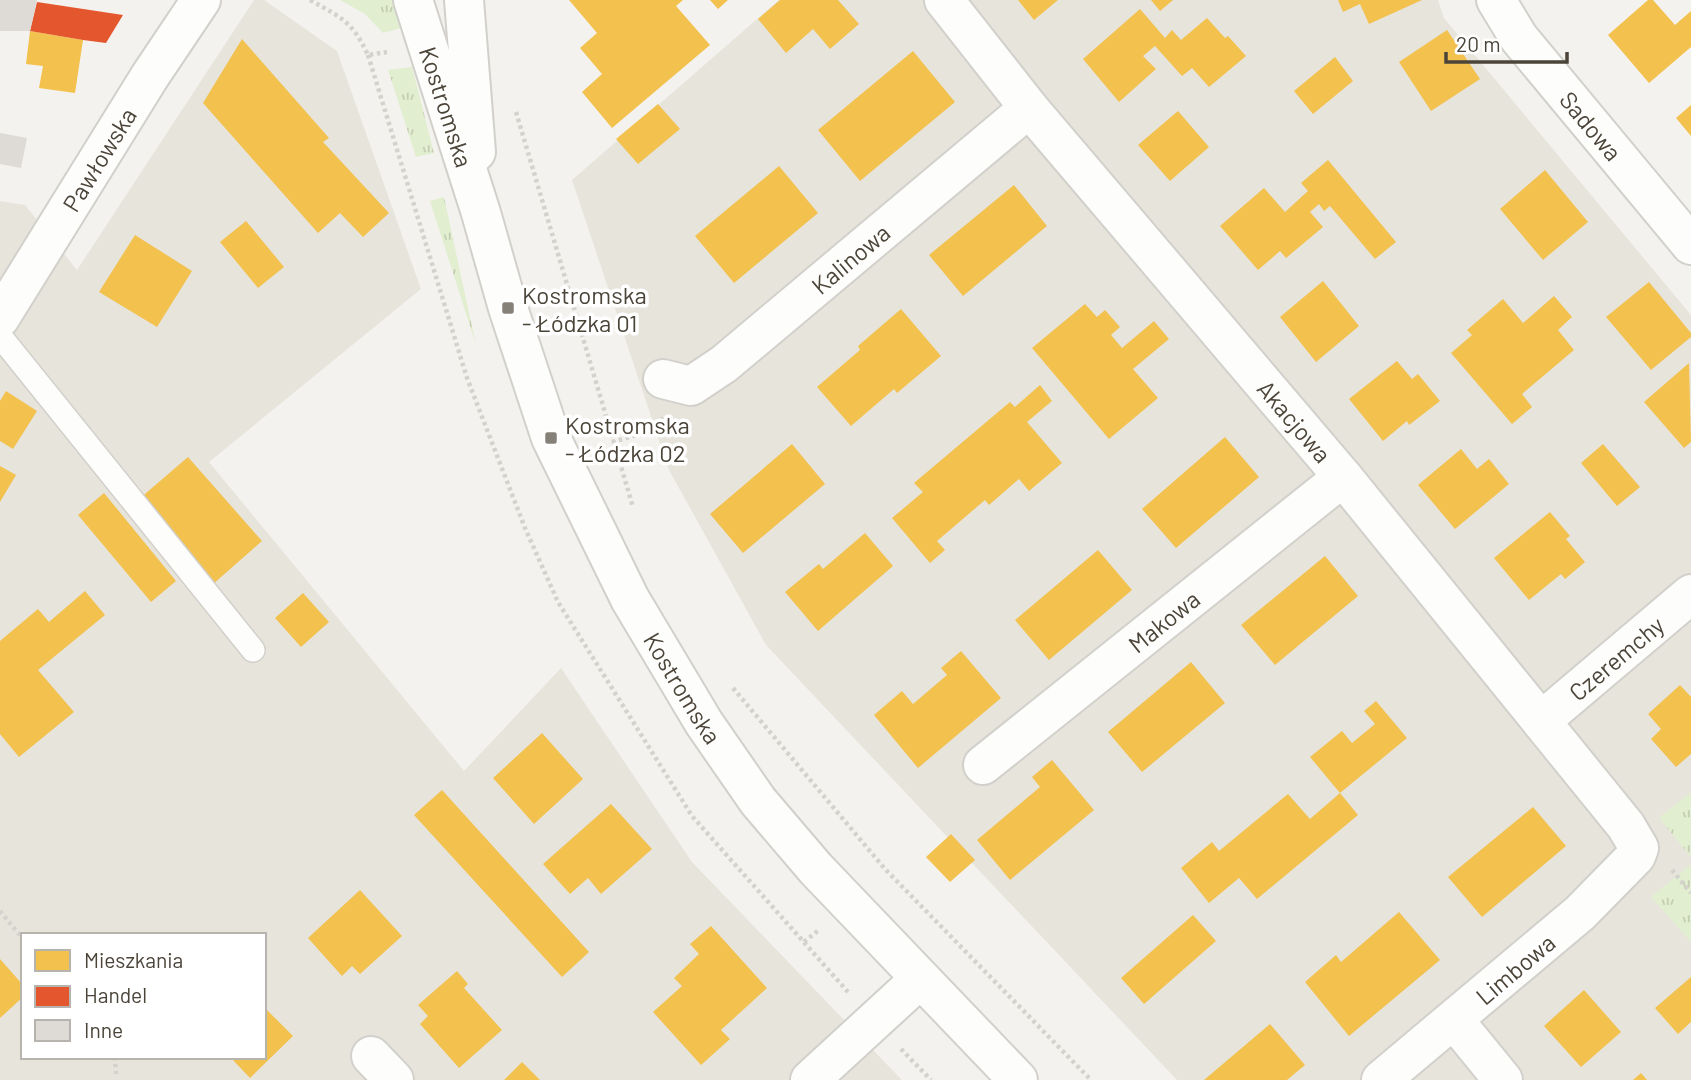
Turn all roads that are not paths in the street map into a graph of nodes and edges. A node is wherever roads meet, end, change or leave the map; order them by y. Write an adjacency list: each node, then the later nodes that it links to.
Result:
1 (201, 0): 9 (street, Pawłowska)
2 (413, 0): 7 (street, Kostromska)
3 (464, 0): 7 (street, Kostromska)
4 (944, 0): 6 (street, Akacjowa)
5 (1496, 0): 8 (street, Sadowa)
6 (1029, 108): 11 (street, Kalinowa); 12 (street, Akacjowa)
7 (481, 213): 18 (street, Kostromska)
8 (1691, 245)
9 (0, 318)
10 (0, 336): 14 (lane)
11 (663, 379)
12 (1343, 477): 15 (street, Akacjowa); 16 (street, Makowa)
13 (1691, 594): 15 (street, Czeremchy)
14 (253, 650)
15 (1541, 721): 17 (street, Akacjowa)
16 (984, 765)
17 (1639, 848): 19 (street, Limbowa)
18 (920, 979): 20 (street); 21 (street, Kostromska)
19 (1454, 1020): 22 (street, Limbowa); 23 (street)
20 (810, 1080)
21 (1018, 1080)
22 (1381, 1080)
23 (1503, 1080)

